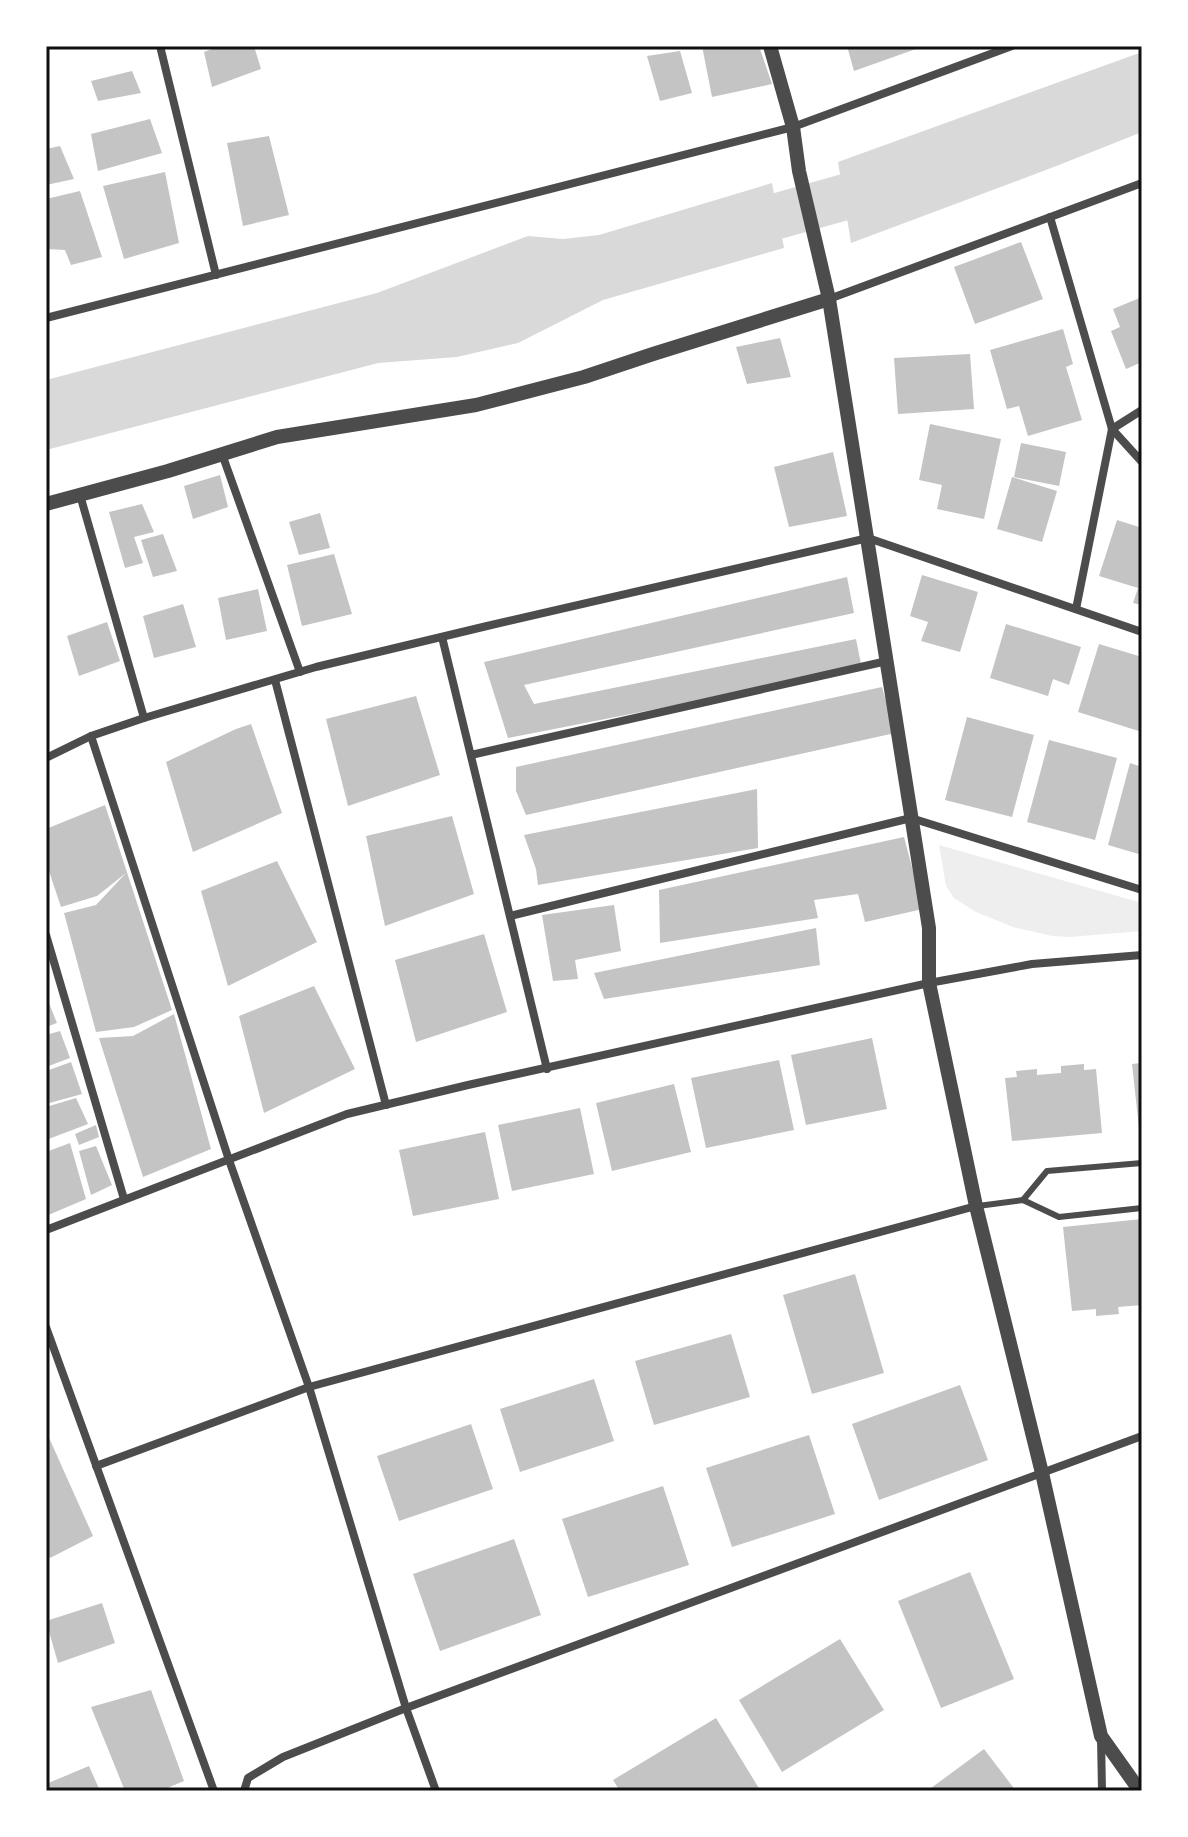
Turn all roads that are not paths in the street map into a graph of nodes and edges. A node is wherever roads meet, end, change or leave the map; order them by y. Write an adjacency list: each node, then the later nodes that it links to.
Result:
1 (160, 46): 7 (street)
2 (770, 46): 4 (street)
3 (1012, 46): 4 (street)
4 (793, 127): 7 (street); 8 (street)
5 (1142, 183): 6 (street)
6 (1050, 217): 8 (street); 11 (street)
7 (216, 275): 9 (street)
8 (829, 299): 12 (street); 16 (street)
9 (46, 318)
10 (1142, 410): 11 (street)
11 (1112, 429): 13 (street); 17 (street)
12 (222, 454): 14 (street); 21 (street)
13 (1142, 462)
14 (80, 495): 15 (street); 23 (street)
15 (46, 504)
16 (868, 538): 17 (street); 19 (street); 20 (street)
17 (1076, 609): 18 (street)
18 (1142, 632)
19 (442, 637): 21 (street); 25 (street)
20 (887, 661): 25 (street); 27 (street)
21 (300, 672): 22 (street)
22 (275, 680): 23 (street); 34 (street)
23 (144, 718): 24 (street)
24 (91, 736): 26 (street); 35 (street)
25 (471, 755): 29 (street)
26 (46, 758)
27 (911, 818): 28 (street); 29 (street); 32 (street)
28 (1142, 890)
29 (510, 916): 33 (street)
30 (46, 935): 37 (street)
31 (1142, 955): 32 (street)
32 (929, 983): 33 (street); 39 (street)
33 (547, 1069): 34 (street)
34 (386, 1105): 35 (street)
35 (229, 1160): 37 (street); 43 (street)
36 (1142, 1163): 38 (lane)
37 (124, 1199): 41 (street)
38 (1023, 1200): 39 (lane); 40 (lane)
39 (976, 1206): 43 (street); 46 (street)
40 (1142, 1208)
41 (46, 1230)
42 (46, 1327): 45 (street)
43 (309, 1387): 45 (street); 47 (street)
44 (1142, 1436): 46 (street)
45 (96, 1466): 49 (street)
46 (1042, 1473): 47 (street); 48 (street)
47 (406, 1708): 50 (street); 51 (street)
48 (1101, 1736): 52 (street); 53 (street)
49 (214, 1791)
50 (244, 1791)
51 (436, 1791)
52 (1102, 1791)
53 (1140, 1791)

